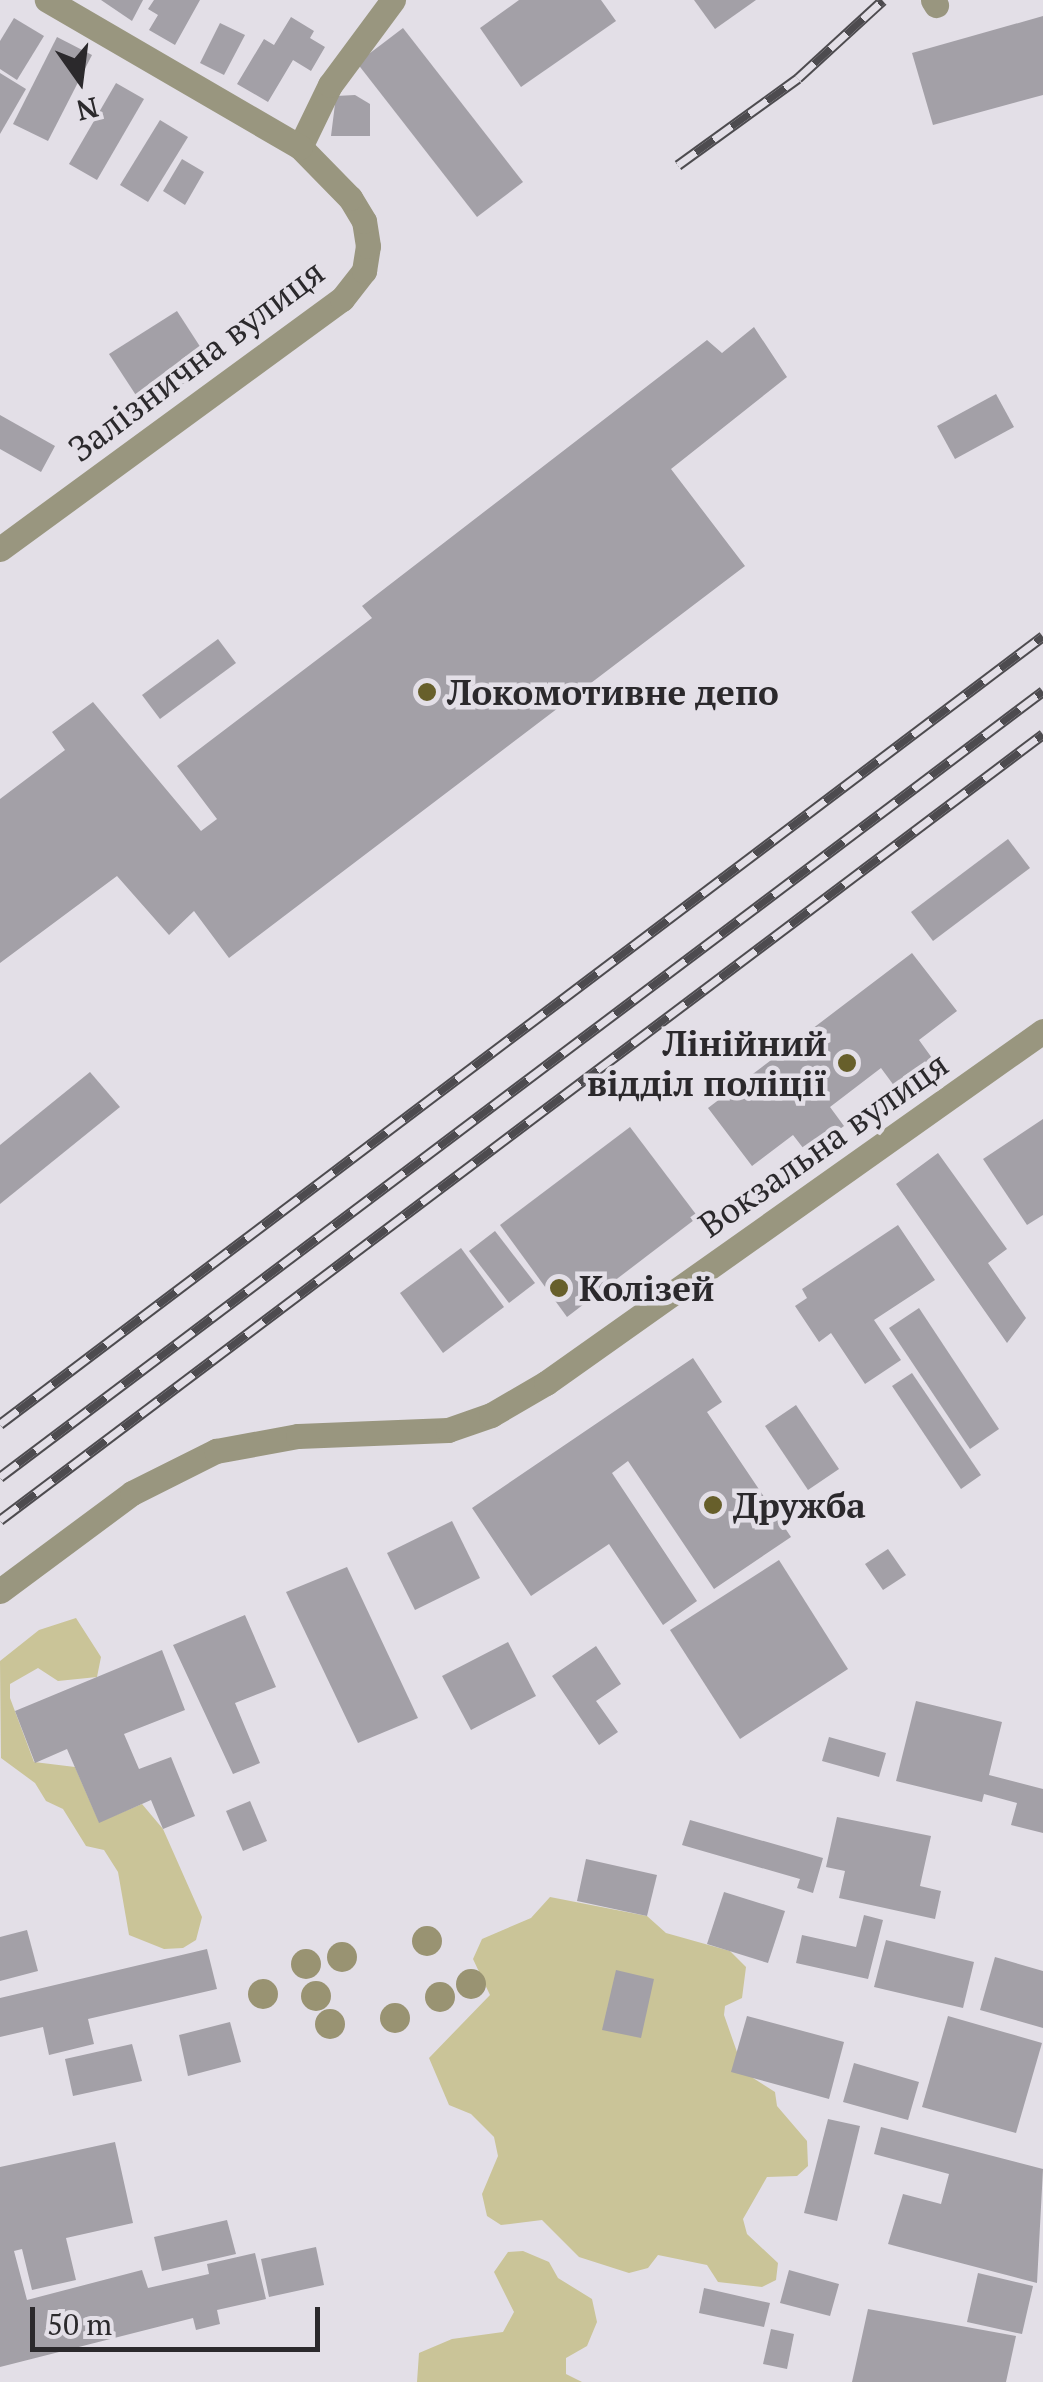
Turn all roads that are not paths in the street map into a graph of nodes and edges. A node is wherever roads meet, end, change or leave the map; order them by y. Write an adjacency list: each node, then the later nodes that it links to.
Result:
1 (47, 0): 3 (street, Залізнична вулиця)
2 (393, 0): 3 (street)
3 (300, 147): 4 (street, Залізнична вулиця)
4 (0, 549)
5 (1043, 1031): 6 (street, Вокзальна вулиця)
6 (0, 1591)

